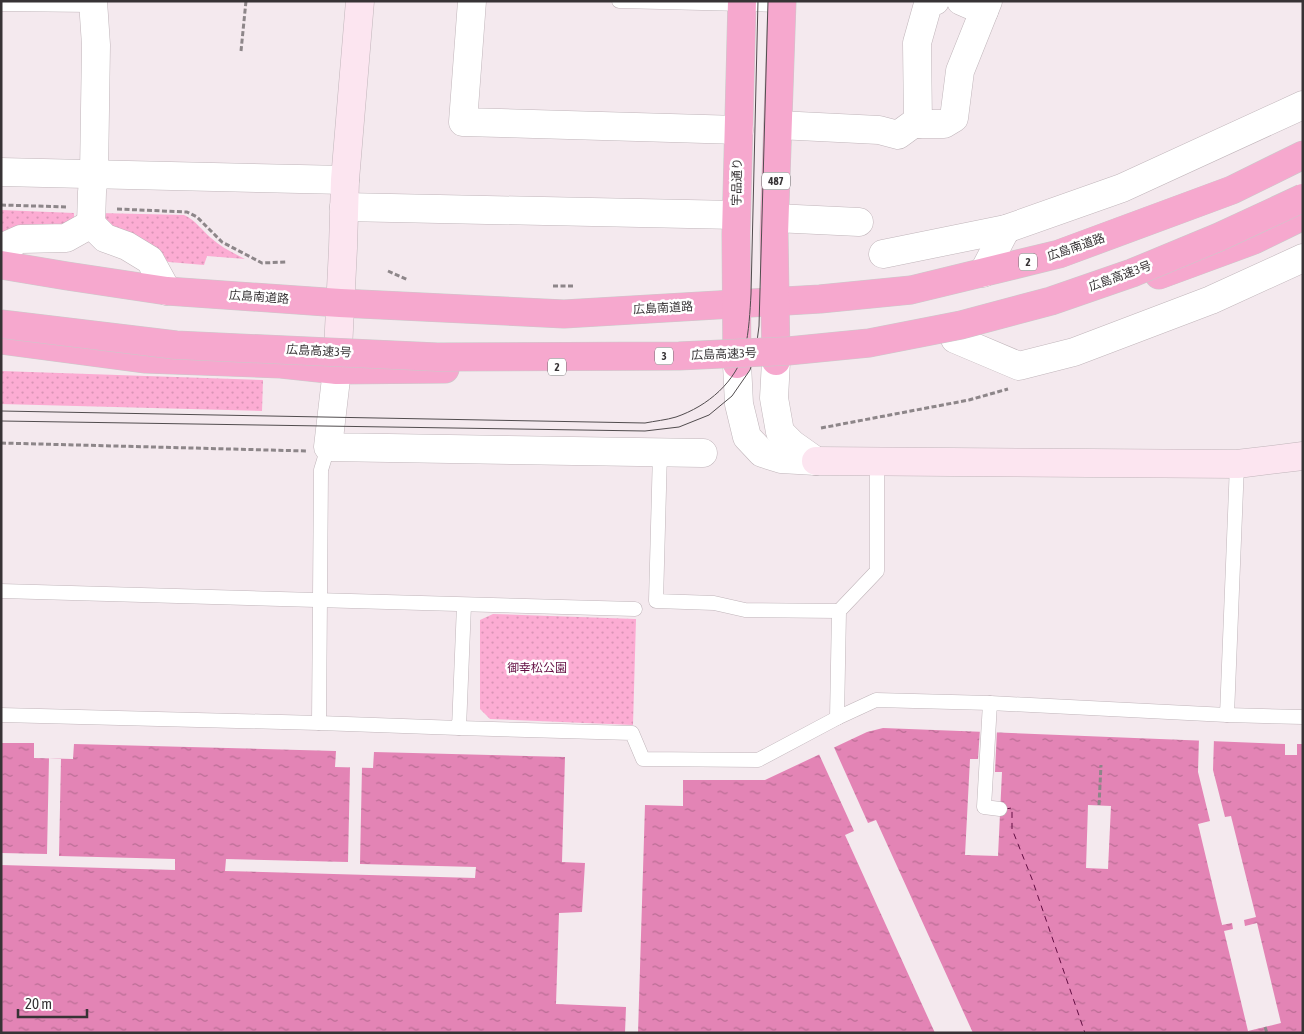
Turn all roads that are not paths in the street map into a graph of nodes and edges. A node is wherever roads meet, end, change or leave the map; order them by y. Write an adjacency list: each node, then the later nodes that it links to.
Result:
1 (360, 1): 17 (street)
2 (472, 1): 13 (street)
3 (619, 1): 6 (lane)
4 (935, 1): 11 (street)
5 (93, 3): 8 (lane); 16 (street)
6 (742, 3): 7 (lane); 13 (highway, 宇品通り)
7 (782, 3): 12 (highway, 487)
8 (1, 4)
9 (977, 4): 11 (street)
10 (1303, 105): 25 (street)
11 (918, 124): 12 (street)
12 (778, 125): 23 (highway, 487)
13 (739, 130): 20 (highway, 宇品通り)
14 (1303, 155): 30 (highway, 広島南道路 / 2)
15 (1, 172): 16 (street)
16 (94, 174): 17 (street); 21 (street)
17 (345, 180): 19 (street)
18 (1303, 198): 35 (highway, 広島高速3号 / 3, bridge)
19 (344, 207): 20 (street); 33 (street)
20 (736, 215): 34 (highway, 宇品通り)
21 (92, 216): 26 (street); 31 (street)
22 (1303, 216): 36 (highway, 2)
23 (774, 218): 24 (street); 32 (highway, 487)
24 (859, 222)
25 (1006, 229): 27 (street); 30 (street)
26 (1, 248)
27 (883, 254)
28 (1303, 258): 36 (street)
29 (1, 265): 31 (highway, 広島南道路 / 2)
30 (983, 273): 32 (highway, 広島南道路 / 2)
31 (166, 291): 33 (highway, 広島南道路 / 2)
32 (775, 302): 34 (highway, 広島南道路 / 2); 38 (highway, 487)
33 (340, 303): 34 (highway, 広島南道路 / 2); 40 (street)
34 (737, 304): 39 (highway, 宇品通り)
35 (1, 324)
36 (955, 339): 38 (highway, 2)
37 (1, 340): 40 (highway, 2)
38 (776, 361): 39 (highway, 2); 45 (street)
39 (737, 364): 40 (highway, 2); 45 (street)
40 (337, 370): 41 (street)
41 (317, 449): 42 (street); 49 (lane)
42 (660, 452): 43 (street); 52 (lane)
43 (703, 453)
44 (1303, 456): 47 (street)
45 (816, 461): 46 (street)
46 (877, 461): 47 (street); 52 (lane)
47 (1237, 464): 54 (lane)
48 (1, 591): 49 (lane)
49 (320, 600): 50 (lane); 58 (lane)
50 (464, 605): 51 (lane); 59 (lane)
51 (635, 609)
52 (839, 611): 57 (lane)
53 (990, 703): 54 (lane); 57 (lane); 60 (lane)
54 (1227, 714): 56 (lane)
55 (1, 715): 58 (lane)
56 (1303, 717)
57 (837, 718): 59 (lane)
58 (319, 723): 59 (lane)
59 (459, 728)
60 (1000, 809)

